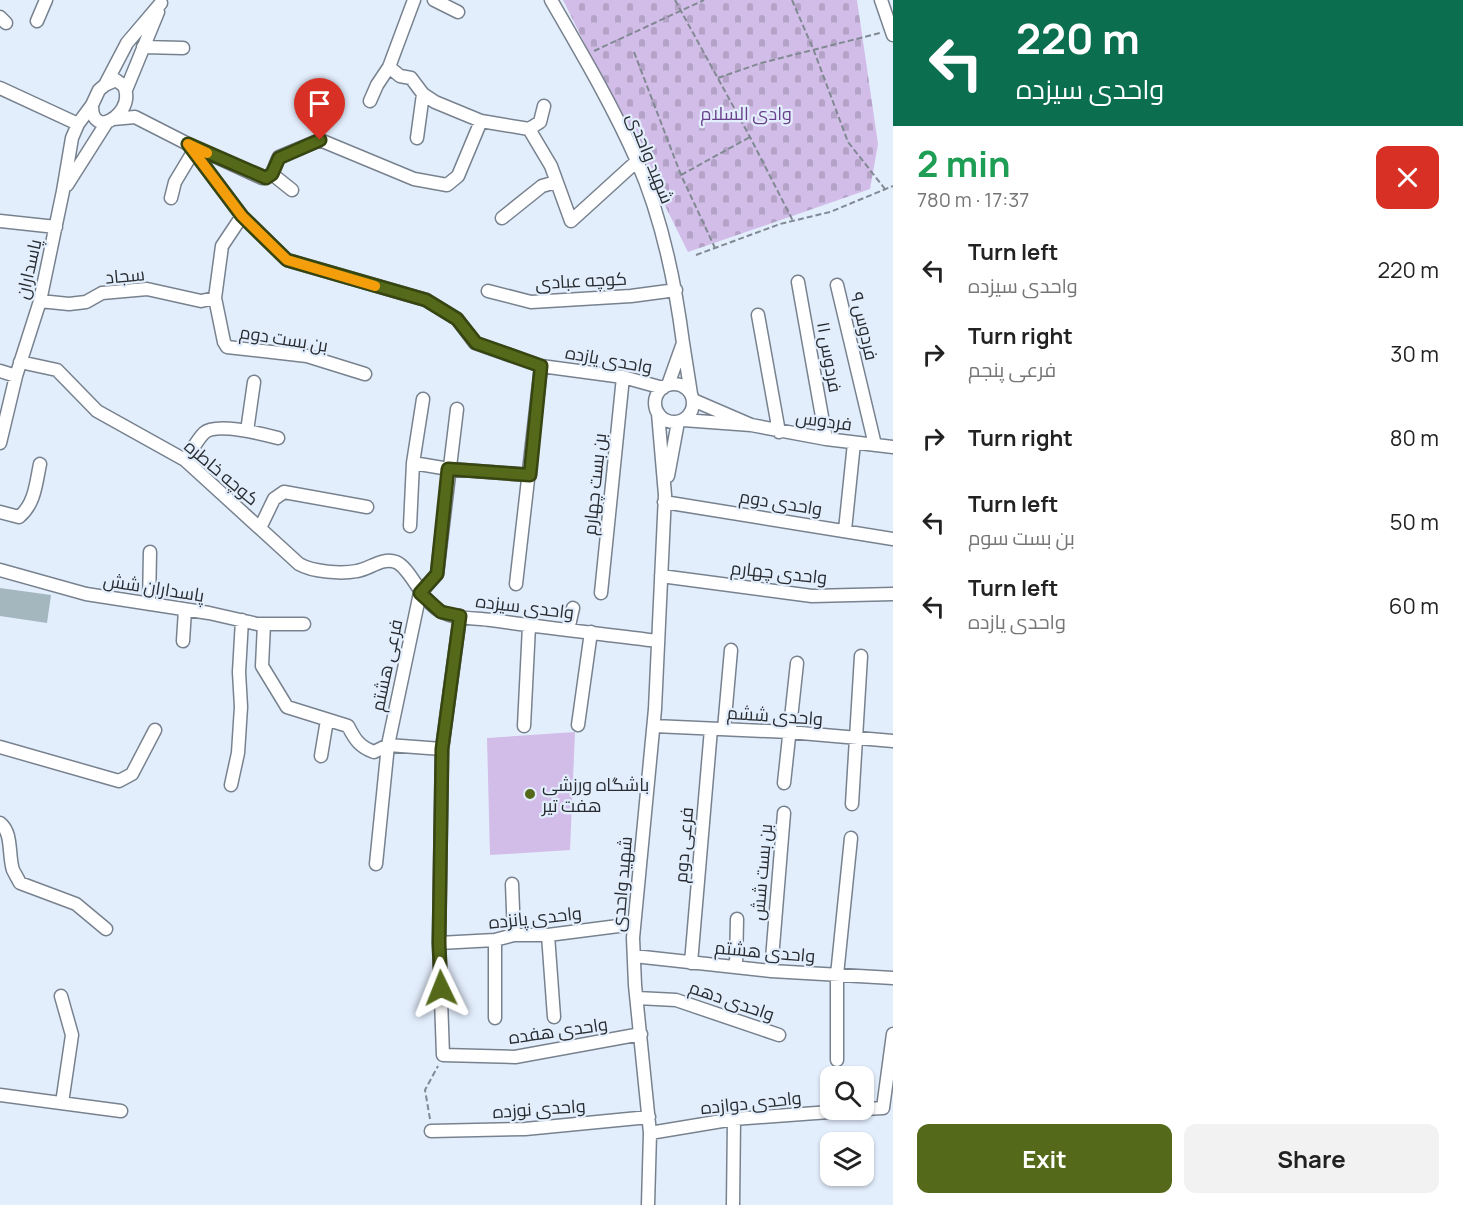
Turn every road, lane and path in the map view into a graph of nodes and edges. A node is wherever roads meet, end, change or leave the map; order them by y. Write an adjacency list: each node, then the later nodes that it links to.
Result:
1 (46, 0): 12 (street)
2 (414, 0): 19 (street)
3 (435, 0): 11 (street)
4 (551, 0): 18 (street, شهید واحدی)
5 (675, 0): 10 (path)
6 (704, 0): 10 (path)
7 (792, 0): 16 (path)
8 (881, 0): 13 (street)
9 (162, 1): 14 (street); 21 (street)
10 (680, 10): 18 (path); 20 (path)
11 (458, 12)
12 (37, 21)
13 (892, 32): 16 (path)
14 (144, 47): 15 (street); 23 (street)
15 (183, 48)
16 (814, 51): 20 (path); 41 (path)
17 (634, 52): 38 (path)
18 (583, 56): 36 (street, شهید واحدی)
19 (389, 67): 24 (street); 25 (street)
20 (718, 78): 33 (path)
21 (105, 85): 23 (street); 26 (street)
22 (0, 88): 31 (street)
23 (126, 93): 28 (street); 29 (street)
24 (423, 94): 30 (street); 34 (street)
25 (370, 101)
26 (92, 105): 29 (street); 31 (street, پاسداران)
27 (544, 106): 32 (street)
28 (135, 117): 29 (street); 35 (street)
29 (110, 121): 43 (street)
30 (481, 121): 32 (street); 37 (street)
31 (78, 124): 43 (street, پاسداران)
32 (529, 129): 39 (street)
33 (750, 136): 38 (path); 48 (path)
34 (417, 138)
35 (190, 148): 37 (street); 44 (street); 45 (street)
36 (637, 161): 39 (street); 54 (street, شهید واحدی)
37 (272, 174): 42 (street)
38 (681, 175): 50 (path)
39 (556, 182): 46 (street)
40 (893, 186): 41 (path)
41 (885, 189): 48 (path)
42 (292, 190)
43 (63, 191): 49 (street, پاسداران)
44 (171, 198)
45 (242, 216): 56 (street, بن بست دوم); 61 (street, واحدی یازده)
46 (502, 218)
47 (0, 221): 49 (street)
48 (793, 221): 50 (path)
49 (56, 227): 57 (street, پاسداران)
50 (715, 248): 51 (path)
51 (696, 255)
52 (798, 282): 77 (street, فردوس ۱۱)
53 (837, 285): 80 (street, فردوس ۹)
54 (676, 290): 55 (street, کوچه عبادی); 59 (street, شهید واحدی)
55 (488, 291)
56 (215, 298): 57 (street, سجاد); 63 (street, بن بست دوم)
57 (40, 302): 60 (street, پاسداران)
58 (758, 315): 75 (street)
59 (683, 343): 67 (street); 68 (street, شهید واحدی)
60 (20, 362): 64 (street, پاسداران); 82 (street, كوچه خاطره)
61 (541, 366): 65 (street, واحدی یازده); 86 (street)
62 (0, 371): 64 (street)
63 (365, 374)
64 (16, 376): 78 (street, پاسداران)
65 (623, 377): 67 (street, واحدی یازده); 100 (street, بن بست چهارم)
66 (254, 382): 74 (street)
67 (665, 386): 68 (street); 71 (street)
68 (692, 397): 72 (street); 73 (street)
69 (423, 399): 83 (street)
70 (457, 409): 85 (street)
71 (658, 413): 72 (street); 87 (street)
72 (681, 421): 73 (street); 87 (street)
73 (751, 425): 75 (street, فردوس)
74 (247, 430): 76 (street); 82 (street)
75 (779, 432): 77 (street, فردوس)
76 (278, 438)
77 (826, 439): 79 (street, فردوس)
78 (0, 443)
79 (854, 443): 80 (street, فردوس); 92 (street)
80 (875, 445): 81 (street, فردوس)
81 (893, 447)
82 (185, 460): 91 (street, كوچه خاطره)
83 (413, 463): 85 (street); 90 (street)
84 (40, 464): 89 (street)
85 (448, 469): 86 (street); 99 (street)
86 (530, 475): 98 (street)
87 (664, 499): 92 (street, واحدی دوم); 97 (street, شهید واحدی)
88 (367, 507): 91 (street)
89 (0, 512)
90 (410, 525)
91 (260, 528): 96 (street, كوچه خاطره)
92 (845, 530): 93 (street, واحدی دوم)
93 (893, 539)
94 (150, 552): 102 (street)
95 (0, 570): 102 (street, پاسداران شش)
96 (407, 570): 99 (street, واحدی سیزده)
97 (661, 576): 101 (street, واحدی چهارم); 113 (street, شهید واحدی)
98 (516, 584)
99 (420, 593): 105 (street, واحدی سیزده); 129 (street, فرعی هشتم)
100 (601, 593)
101 (893, 594)
102 (149, 604): 104 (street, پاسداران شش)
103 (573, 608): 110 (street)
104 (185, 610): 106 (street, پاسداران شش); 112 (street)
105 (460, 616): 109 (street, واحدی سیزده); 131 (street)
106 (242, 620): 107 (street, پاسداران شش); 118 (street)
107 (264, 624): 108 (street, پاسداران شش); 117 (street)
108 (304, 624)
109 (529, 626): 110 (street, واحدی سیزده); 121 (street)
110 (568, 630): 111 (street, واحدی سیزده)
111 (591, 632): 113 (street, واحدی سیزده); 120 (street)
112 (183, 641)
113 (658, 641): 122 (street, شهید واحدی)
114 (731, 650): 124 (street)
115 (861, 656): 127 (street)
116 (797, 663): 126 (street)
117 (262, 666): 118 (street); 119 (street)
118 (239, 672): 134 (street)
119 (327, 720): 129 (street); 132 (street)
120 (578, 725)
121 (524, 726)
122 (654, 726): 123 (street, واحدی ششم); 142 (street, شهید واحدی)
123 (711, 729): 124 (street, واحدی ششم); 149 (street, فرعی دوم)
124 (724, 729): 126 (street, واحدی ششم)
125 (155, 730): 130 (street)
126 (789, 732): 127 (street, واحدی ششم); 133 (street)
127 (856, 739): 128 (street, واحدی ششم); 135 (street)
128 (893, 741)
129 (388, 745): 131 (street); 139 (street, فرعی هشتم)
130 (0, 747)
131 (442, 749): 147 (street)
132 (321, 756)
133 (784, 783)
134 (231, 785)
135 (852, 804)
136 (784, 813): 151 (street, بن بست شش)
137 (0, 823): 143 (street)
138 (851, 837): 152 (street)
139 (376, 864)
140 (512, 884): 144 (street)
141 (737, 919): 150 (street)
142 (634, 924): 145 (street, واحدی پانزده); 148 (street, شهید واحدی)
143 (106, 929)
144 (514, 935): 145 (street, واحدی پانزده); 146 (street, واحدی پانزده)
145 (548, 935): 156 (street)
146 (495, 940): 147 (street, واحدی پانزده); 157 (street)
147 (439, 943): 161 (street)
148 (634, 956): 149 (street, واحدی هشتم); 155 (street, شهید واحدی)
149 (691, 963): 150 (street, واحدی هشتم)
150 (736, 967): 151 (street, واحدی هشتم)
151 (771, 971): 152 (street, واحدی هشتم)
152 (837, 975): 153 (street, واحدی هشتم); 162 (street)
153 (893, 978)
154 (61, 996): 164 (street)
155 (637, 998): 158 (street, شهید واحدی); 160 (street, واحدی دهم)
156 (554, 1017)
157 (495, 1018)
158 (641, 1034): 161 (street, واحدی هفده); 168 (street, شهید واحدی)
159 (893, 1034): 165 (street)
160 (779, 1035)
161 (443, 1055): 170 (path)
162 (837, 1060)
163 (0, 1095): 164 (street)
164 (62, 1103): 166 (street)
165 (874, 1108)
166 (121, 1111)
167 (820, 1113): 169 (street, واحدی دوازده)
168 (649, 1117): 170 (street, واحدی نوزده); 171 (street, شهید واحدی)
169 (734, 1119): 171 (street, واحدی دوازده); 173 (street)
170 (431, 1131)
171 (650, 1132): 172 (street, شهید واحدی)
172 (648, 1205)
173 (733, 1205)

